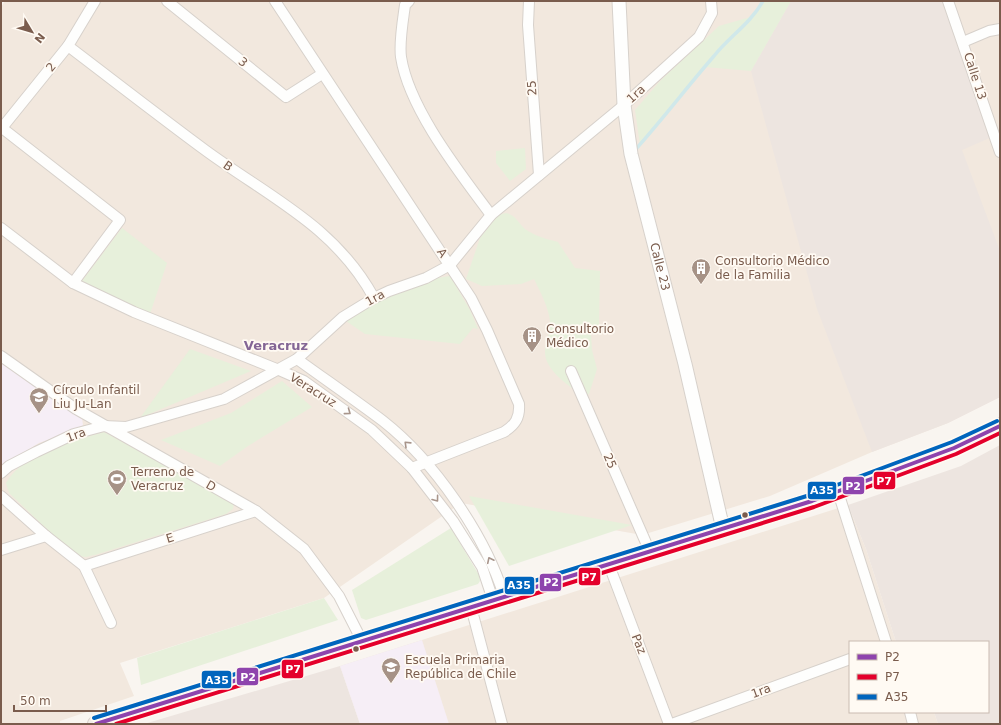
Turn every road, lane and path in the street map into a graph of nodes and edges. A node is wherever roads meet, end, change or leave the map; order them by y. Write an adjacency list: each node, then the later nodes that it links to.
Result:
1 (95, 1): 11 (street, 2)
2 (167, 1): 12 (street, 3)
3 (275, 1): 12 (street, A)
4 (409, 1): 17 (street)
5 (529, 1): 16 (street, 25)
6 (619, 1): 13 (street, Calle 23)
7 (711, 1): 13 (street, 1ra)
8 (948, 1): 10 (street, Calle 13)
9 (1000, 29): 10 (street)
10 (964, 42): 15 (street, Calle 13)
11 (68, 46): 14 (street, 2); 21 (street, B)
12 (322, 74): 19 (street, A)
13 (624, 105): 16 (street, 1ra); 34 (street, Calle 23)
14 (1, 129): 20 (street)
15 (1000, 152)
16 (539, 175): 17 (street, 1ra)
17 (492, 215): 19 (street, 1ra)
18 (1, 228): 20 (street, Veracruz)
19 (450, 265): 21 (street, 1ra); 28 (street, A)
20 (73, 283): 24 (street, Veracruz)
21 (374, 298): 23 (street, 1ra)
22 (1, 356): 26 (street, D)
23 (297, 359): 24 (street, 1ra); 28 (street, Veracruz, one-way to 23)
24 (279, 370): 26 (street, 1ra); 29 (street, Veracruz, one-way to 29)
25 (571, 371): 37 (street, 25)
26 (104, 426): 30 (street, 1ra); 33 (street, D)
27 (1000, 426): 31 (main road)
28 (425, 461): 29 (street, A); 40 (street, Veracruz, one-way to 28)
29 (412, 468): 40 (street, Veracruz, one-way to 40)
30 (1, 473)
31 (838, 492): 34 (main road); 44 (street)
32 (1, 496): 35 (street)
33 (256, 511): 39 (street, E); 43 (street, D)
34 (723, 529): 37 (main road)
35 (46, 536): 36 (street); 39 (street)
36 (1, 550)
37 (650, 552): 38 (main road)
38 (609, 565): 40 (main road); 49 (street, Paz)
39 (84, 566): 42 (street)
40 (499, 598): 41 (main road)
41 (471, 607): 43 (main road); 48 (street)
42 (111, 623)
43 (362, 641): 47 (main road)
44 (886, 641)
45 (849, 659): 49 (street, 1ra)
46 (910, 713): 50 (street)
47 (96, 724)
48 (502, 724)
49 (670, 724)
50 (913, 724)

